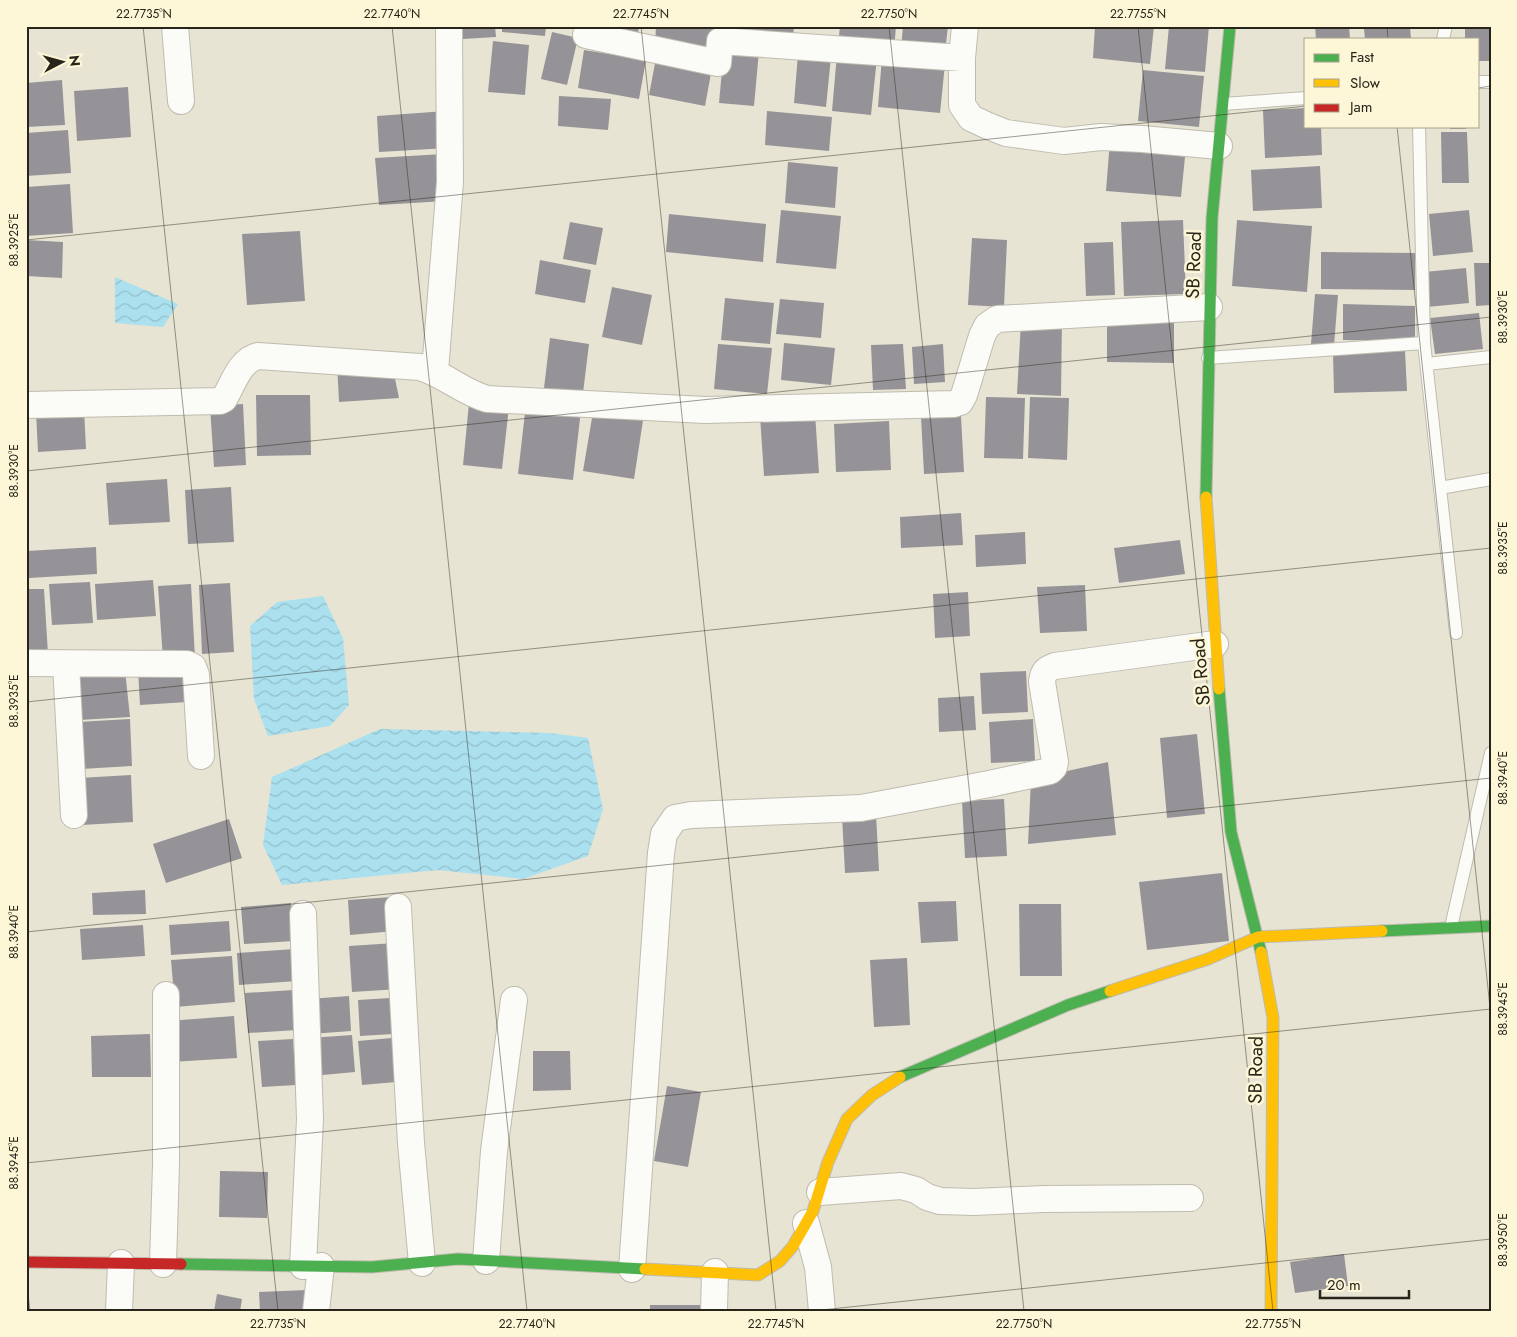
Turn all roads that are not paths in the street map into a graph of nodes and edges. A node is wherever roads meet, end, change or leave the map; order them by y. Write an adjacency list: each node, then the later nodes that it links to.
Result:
1 (175, 26): 8 (street)
2 (449, 26): 17 (street)
3 (965, 26): 6 (street)
4 (1230, 26): 9 (street, SB Road)
5 (586, 35): 6 (street)
6 (962, 58): 11 (street)
7 (1304, 98): 9 (lane)
8 (181, 101)
9 (1223, 104): 11 (street, SB Road)
10 (1419, 128): 13 (lane)
11 (1219, 146): 12 (street, SB Road)
12 (1209, 307): 15 (street, SB Road); 17 (street)
13 (1424, 343): 15 (lane); 16 (lane)
14 (1491, 357): 16 (lane)
15 (1208, 358): 22 (street, SB Road)
16 (1427, 364): 20 (lane)
17 (435, 371): 18 (street)
18 (26, 405)
19 (1491, 479): 20 (lane)
20 (1440, 488): 21 (lane)
21 (1456, 633)
22 (1215, 644): 32 (street, SB Road); 44 (street)
23 (26, 663): 24 (street)
24 (66, 664): 26 (street); 27 (street)
25 (1491, 753): 31 (lane)
26 (201, 756)
27 (74, 815)
28 (398, 907): 41 (street)
29 (303, 914): 43 (street)
30 (1491, 926): 31 (street)
31 (1452, 927): 32 (street)
32 (1258, 937): 35 (street); 50 (street, SB Road)
33 (166, 994): 42 (street)
34 (514, 1000): 38 (street)
35 (820, 1192): 36 (street); 37 (street)
36 (1190, 1198)
37 (806, 1223): 45 (street); 49 (street)
38 (486, 1261): 41 (street); 44 (street)
39 (26, 1262): 40 (street)
40 (121, 1263): 42 (street); 46 (street)
41 (422, 1263): 43 (street)
42 (163, 1264): 43 (street)
43 (312, 1266): 47 (street)
44 (632, 1269): 45 (street)
45 (716, 1272): 48 (street)
46 (119, 1311)
47 (316, 1311)
48 (714, 1311)
49 (822, 1311)
50 (1271, 1311)

